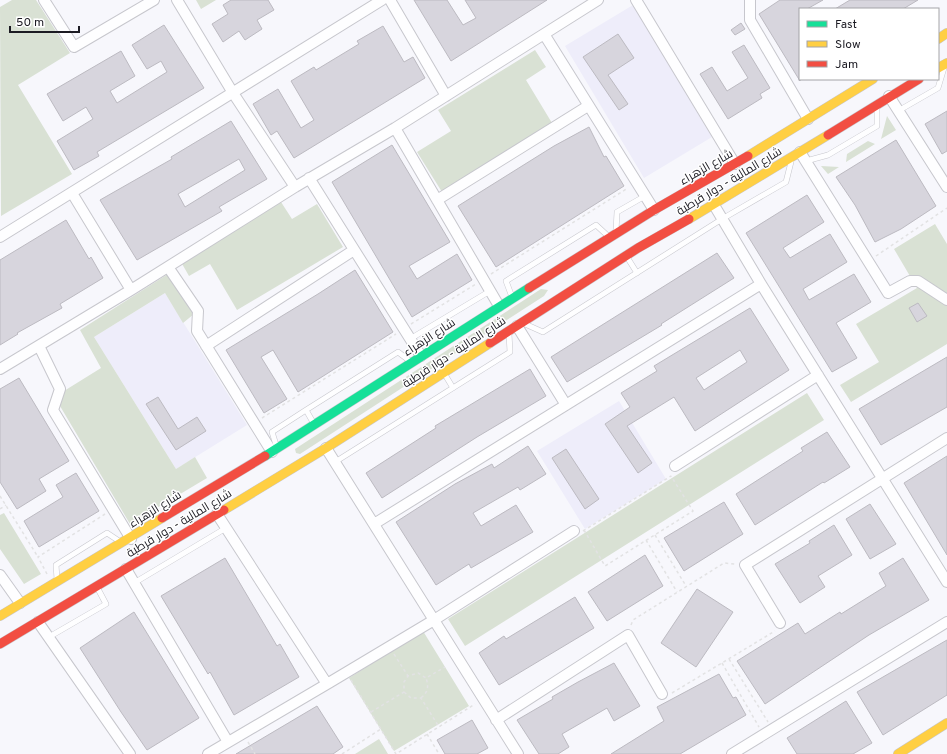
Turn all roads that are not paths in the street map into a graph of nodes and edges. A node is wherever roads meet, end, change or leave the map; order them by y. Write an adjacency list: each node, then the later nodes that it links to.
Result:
1 (44, 0): 2 (street)
2 (154, 0)
3 (177, 0): 13 (street)
4 (382, 0): 13 (street)
5 (390, 0): 14 (street)
6 (598, 0): 9 (street)
7 (636, 0): 23 (street)
8 (750, 0): 19 (street)
9 (544, 34): 14 (street); 17 (street)
10 (943, 65): 18 (lane)
11 (871, 80): 19 (main road, شارع الزهراء)
12 (917, 80): 15 (main road, شارع المالية - دوار قرطبة)
13 (232, 93): 25 (street); 27 (street)
14 (446, 96): 20 (street)
15 (889, 96): 16 (main road, شارع المالية - دوار قرطبة); 18 (street)
16 (877, 103): 21 (main road, شارع المالية - دوار قرطبة); 22 (lane)
17 (588, 106): 28 (street); 29 (street)
18 (898, 111): 26 (street)
19 (808, 119): 23 (main road, شارع الزهراء)
20 (395, 128): 24 (street); 29 (street)
21 (796, 154): 22 (street); 30 (main road, شارع المالية - دوار قرطبة); 32 (lane)
22 (806, 161): 45 (street)
23 (735, 164): 31 (main road, شارع الزهراء)
24 (309, 178): 25 (street); 35 (street)
25 (295, 187): 37 (street)
26 (947, 187)
27 (72, 192): 34 (street); 41 (street)
28 (645, 196): 31 (street); 33 (lane)
29 (437, 200): 42 (street)
30 (714, 205): 32 (street); 36 (main road, شارع المالية - دوار قرطبة)
31 (654, 210): 33 (main road, شارع الزهراء)
32 (722, 219): 39 (lane); 40 (street)
33 (613, 236): 38 (main road, شارع الزهراء); 44 (lane)
34 (0, 237)
35 (354, 250): 48 (street); 50 (street)
36 (626, 256): 39 (lane); 43 (main road, شارع المالية - دوار قرطبة)
37 (168, 267): 41 (street); 50 (street)
38 (555, 272): 43 (main road); 44 (main road, شارع الزهراء)
39 (637, 273): 47 (lane)
40 (761, 284): 55 (street); 57 (street)
41 (131, 290): 49 (street)
42 (490, 291): 46 (street); 48 (lane)
43 (567, 293): 47 (main road, شارع المالية - دوار قرطبة)
44 (513, 298): 46 (main road, شارع الزهراء)
45 (947, 300)
46 (499, 306): 51 (main road, شارع الزهراء)
47 (516, 326): 54 (main road, شارع المالية - دوار قرطبة); 56 (lane); 57 (street)
48 (410, 339): 51 (street)
49 (39, 346): 53 (street); 71 (street)
50 (206, 346): 62 (street)
51 (421, 356): 52 (main road, شارع الزهراء)
52 (412, 362): 58 (lane); 59 (main road, شارع الزهراء)
53 (0, 369)
54 (444, 373): 56 (lane); 61 (main road, شارع المالية - دوار قرطبة)
55 (818, 375): 65 (street); 66 (street)
56 (452, 388): 63 (lane)
57 (566, 405): 68 (street)
58 (306, 410): 59 (lane); 62 (lane)
59 (315, 424): 62 (main road, شارع الزهراء)
60 (947, 438): 66 (street)
61 (326, 448): 63 (street); 64 (main road, شارع المالية - دوار قرطبة)
62 (277, 449): 64 (main road); 71 (main road, شارع الزهراء)
63 (335, 462): 68 (street)
64 (296, 466): 67 (main road, شارع المالية - دوار قرطبة)
65 (673, 471)
66 (882, 478): 74 (street); 83 (street)
67 (217, 514): 69 (street); 72 (main road, شارع المالية - دوار قرطبة)
68 (374, 524): 80 (street)
69 (226, 528): 76 (lane); 86 (street)
70 (579, 531): 80 (street)
71 (127, 541): 75 (main road, شارع الزهراء); 75 (lane)
72 (126, 569): 76 (street); 77 (main road, شارع المالية - دوار قرطبة)
73 (0, 575): 78 (street)
74 (947, 582)
75 (55, 583): 78 (main road, شارع الزهراء)
76 (134, 583): 90 (street)
77 (96, 586): 81 (main road, شارع المالية - دوار قرطبة); 84 (lane)
78 (20, 603): 79 (main road, شارع الزهراء)
79 (0, 616)
80 (434, 620): 86 (street); 88 (street)
81 (38, 622): 84 (street); 85 (main road, شارع المالية - دوار قرطبة)
82 (947, 622): 94 (street)
83 (780, 623)
84 (49, 637): 91 (street)
85 (0, 644)
86 (327, 684): 90 (street)
87 (662, 694): 88 (street)
88 (496, 720): 93 (street)
89 (947, 723): 95 (main road)
90 (228, 742): 92 (street)
91 (130, 754)
92 (208, 754)
93 (518, 754)
94 (732, 754)
95 (898, 754)

